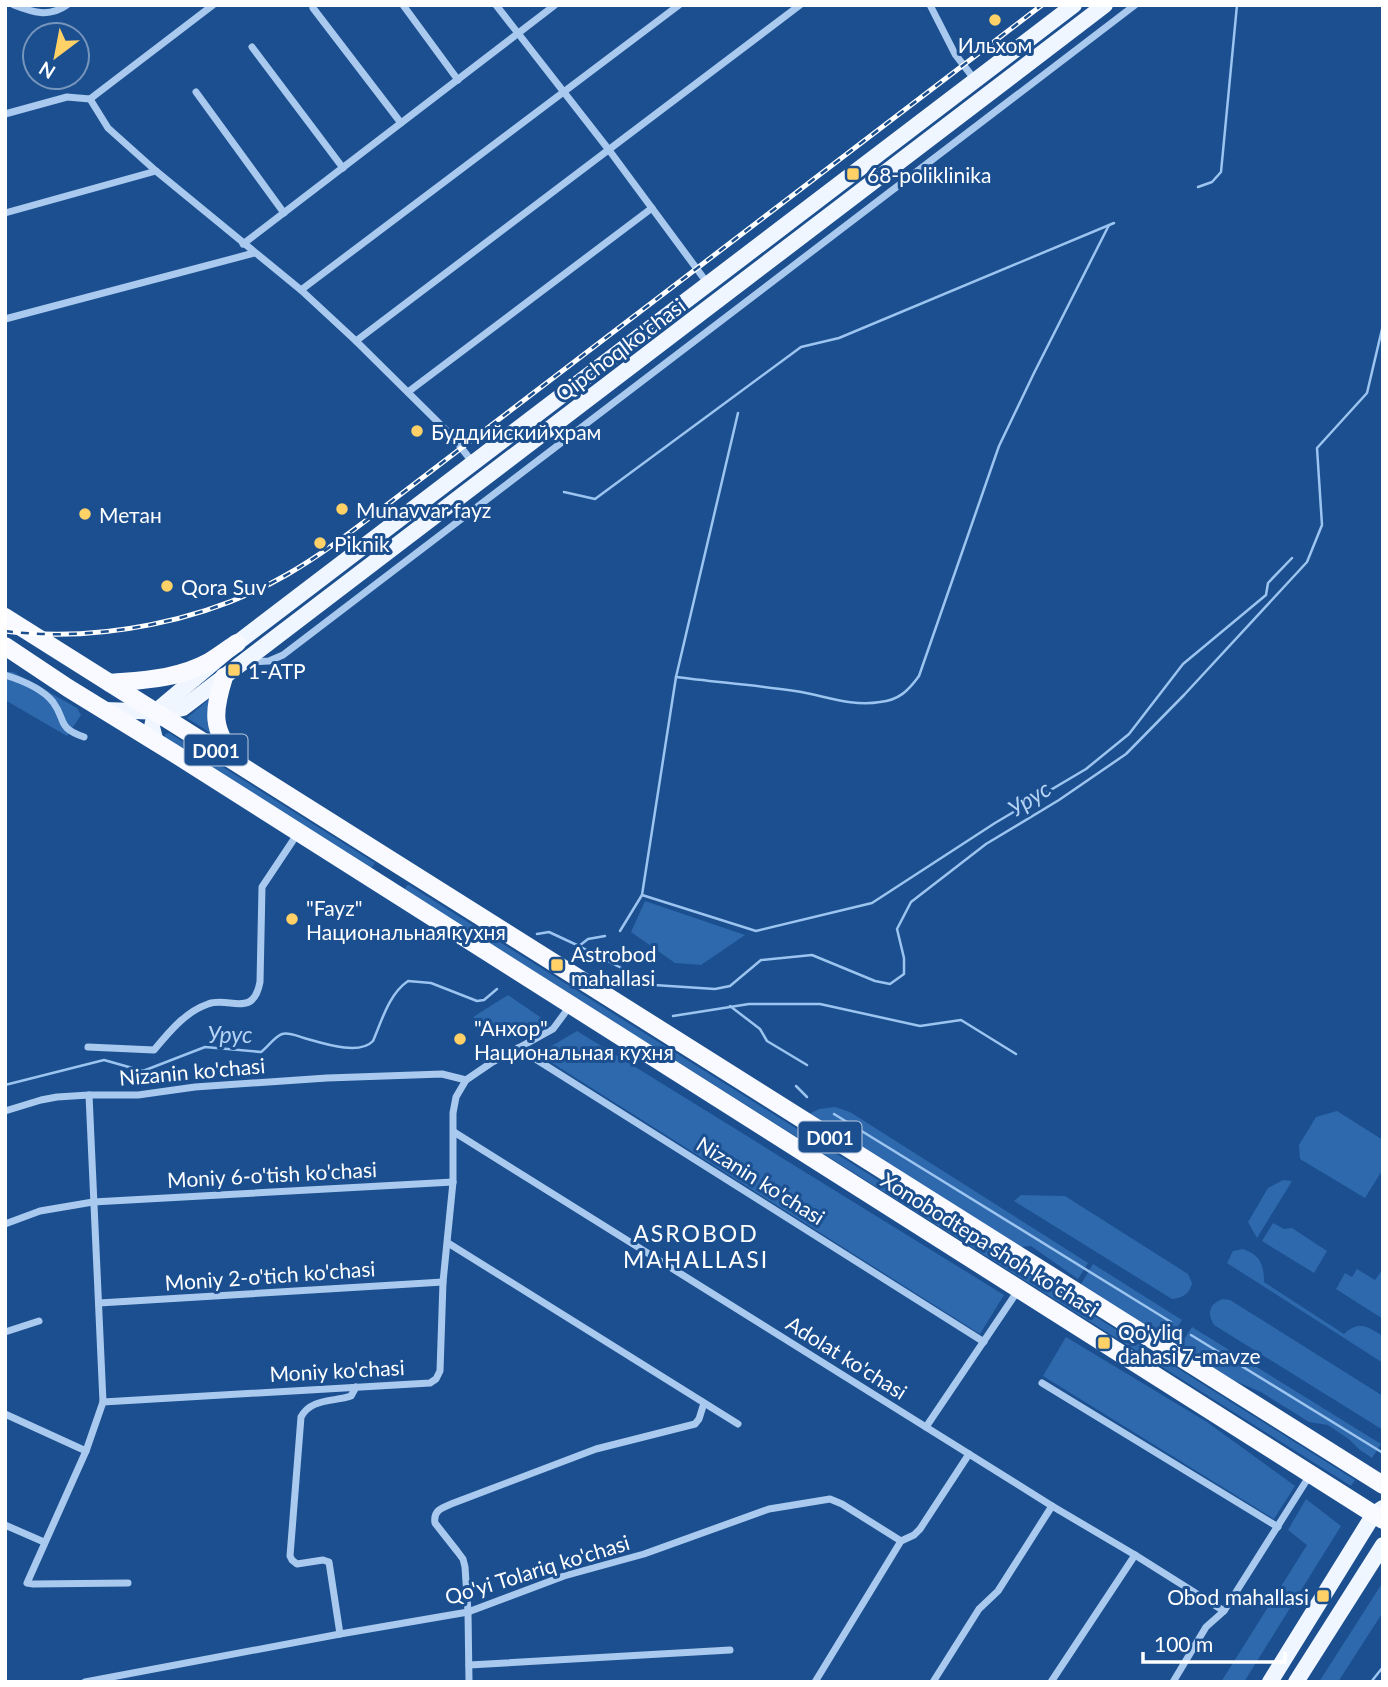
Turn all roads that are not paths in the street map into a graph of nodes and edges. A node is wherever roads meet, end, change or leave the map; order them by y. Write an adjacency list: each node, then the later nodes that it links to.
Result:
1 (14, 5): 2 (street); 13 (street)
2 (67, 5)
3 (213, 5): 21 (street)
4 (403, 5): 17 (street)
5 (496, 5): 15 (street)
6 (555, 5): 15 (street)
7 (679, 5): 20 (street)
8 (800, 5): 24 (street)
9 (930, 5): 18 (street)
10 (1074, 5): 18 (main road, Qipchoq ko'chasi)
11 (1105, 5): 39 (main road, Qipchoq ko'chasi)
12 (1135, 5): 43 (street)
13 (5, 8)
14 (313, 8): 23 (street)
15 (518, 34): 17 (street); 20 (street)
16 (252, 47): 25 (street)
17 (458, 80): 23 (street)
18 (975, 81): 32 (main road, Qipchoq ko'chasi)
19 (196, 92): 29 (street)
20 (563, 93): 24 (street); 33 (street)
21 (90, 99): 22 (street); 26 (street)
22 (5, 114)
23 (401, 124): 25 (street)
24 (609, 150): 27 (street); 35 (street)
25 (343, 168): 29 (street)
26 (156, 171): 28 (street); 30 (street)
27 (652, 208): 32 (street); 36 (street)
28 (5, 213)
29 (284, 213): 30 (street)
30 (243, 244): 31 (street)
31 (254, 253): 33 (street); 34 (street)
32 (708, 285): 37 (main road, Qipchoq ko'chasi)
33 (300, 290): 35 (street)
34 (5, 319)
35 (356, 341): 36 (street)
36 (408, 392): 37 (street)
37 (474, 463): 38 (main road, Qipchoq ko'chasi)
38 (459, 475): 39 (main road); 41 (main road, Qipchoq ko'chasi)
39 (471, 489): 43 (main road, Qipchoq ko'chasi)
40 (5, 617): 46 (highway, Xonobodtepa shoh ko'chasi / D001)
41 (237, 643): 46 (highway); 48 (main road, Qipchoq ko'chasi)
42 (5, 646): 47 (highway, Xonobodtepa shoh ko'chasi / D001)
43 (244, 662): 45 (main road, Qipchoq ko'chasi)
44 (5, 675): 49 (street)
45 (224, 677): 48 (main road, Qipchoq ko'chasi); 51 (highway)
46 (114, 686): 47 (main road); 48 (highway, Xonobodtepa shoh ko'chasi / D001)
47 (104, 710): 48 (main road, Qipchoq ko'chasi); 50 (highway, Xonobodtepa shoh ko'chasi / D001)
48 (155, 712): 50 (main road); 51 (highway, Xonobodtepa shoh ko'chasi / D001)
49 (84, 737)
50 (156, 743): 52 (highway, Xonobodtepa shoh ko'chasi / D001)
51 (243, 767): 53 (highway, Xonobodtepa shoh ko'chasi / D001)
52 (298, 832): 54 (highway, Xonobodtepa shoh ko'chasi / D001); 56 (street)
53 (407, 871): 54 (highway); 82 (highway, Xonobodtepa shoh ko'chasi / D001)
54 (393, 892): 55 (highway, Xonobodtepa shoh ko'chasi / D001)
55 (570, 1005): 57 (street); 67 (highway, Xonobodtepa shoh ko'chasi / D001)
56 (88, 1047)
57 (518, 1048): 58 (street); 71 (street, Nizanin ko'chasi)
58 (466, 1080): 59 (street, Nizanin ko'chasi); 61 (street, Moniy ko'chasi)
59 (89, 1095): 60 (street, Nizanin ko'chasi); 63 (street)
60 (5, 1111)
61 (454, 1132): 62 (street, Moniy ko'chasi); 78 (street, Adolat ko'chasi)
62 (453, 1182): 63 (street, Moniy 6-o'tish ko'chasi); 65 (street, Moniy ko'chasi)
63 (93, 1202): 64 (street, Moniy 6-o'tish ko'chasi); 68 (street)
64 (5, 1224)
65 (448, 1243): 66 (street, Moniy ko'chasi); 75 (street)
66 (443, 1282): 68 (street, Moniy 2-o'tich ko'chasi); 73 (street, Moniy ko'chasi)
67 (1019, 1289): 71 (street); 81 (highway, Xonobodtepa shoh ko'chasi / D001)
68 (99, 1303): 74 (street)
69 (39, 1321): 70 (street)
70 (5, 1332)
71 (984, 1342): 78 (street)
72 (1042, 1383): 86 (street)
73 (356, 1387): 74 (street, Moniy ko'chasi); 94 (street)
74 (103, 1402): 79 (street)
75 (704, 1403): 77 (street); 93 (street)
76 (5, 1414): 79 (street)
77 (738, 1424)
78 (926, 1427): 80 (street, Adolat ko'chasi)
79 (86, 1451): 88 (street)
80 (969, 1454): 83 (street, Adolat ko'chasi); 87 (street)
81 (1311, 1474): 84 (highway, Xonobodtepa shoh ko'chasi / D001); 86 (street)
82 (1383, 1485)
83 (1052, 1506): 90 (street, Adolat ko'chasi); 100 (street)
84 (1380, 1514): 103 (main road)
85 (5, 1525): 88 (street)
86 (1278, 1527): 92 (street)
87 (901, 1541): 93 (street, Qo'yi Tolariq ko'chasi); 99 (street)
88 (44, 1542): 91 (street)
89 (1383, 1545): 104 (main road)
90 (1135, 1555): 92 (street, Adolat ko'chasi); 101 (street)
91 (128, 1583)
92 (1224, 1611): 102 (street)
93 (468, 1612): 94 (street, Qo'yi Tolariq ko'chasi); 96 (street)
94 (340, 1634): 97 (street, Qo'yi Tolariq ko'chasi)
95 (730, 1650): 96 (street)
96 (469, 1665): 98 (street)
97 (85, 1682)
98 (469, 1682)
99 (815, 1682)
100 (933, 1682)
101 (1051, 1682)
102 (1173, 1682)
103 (1270, 1682)
104 (1297, 1682)

